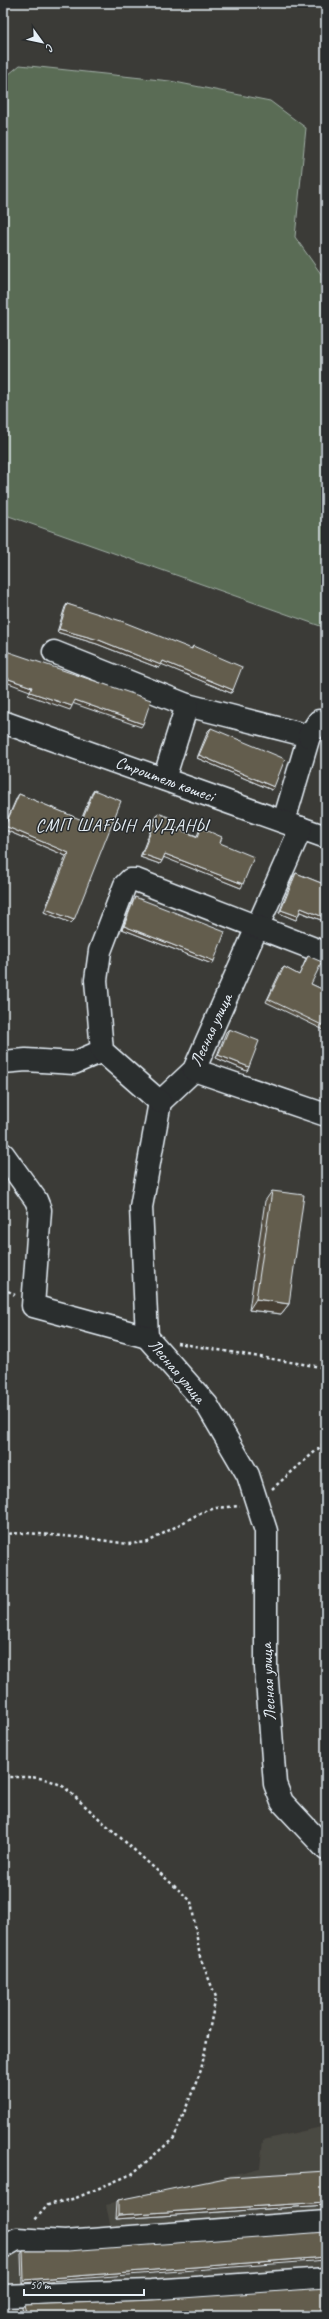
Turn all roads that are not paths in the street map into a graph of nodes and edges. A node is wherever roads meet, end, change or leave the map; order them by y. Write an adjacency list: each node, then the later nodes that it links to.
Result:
1 (54, 652): 2 (street)
2 (187, 705): 5 (street); 6 (street)
3 (3, 722): 6 (street, Строитель көшесі)
4 (326, 723): 5 (street)
5 (309, 736): 7 (street, Лесная улица)
6 (164, 779): 7 (street, Строитель көшесі)
7 (292, 824): 8 (street, Строитель көшесі); 9 (street, Лесная улица)
8 (326, 837)
9 (258, 926): 10 (street); 11 (street); 13 (street, Лесная улица)
10 (325, 953)
11 (102, 1051): 12 (street); 14 (street)
12 (3, 1062)
13 (194, 1070): 14 (street, Лесная улица); 15 (street)
14 (160, 1102): 17 (street, Лесная улица)
15 (326, 1115)
16 (3, 1154): 17 (street)
17 (147, 1337): 18 (street, Лесная улица)
18 (326, 1849)
19 (326, 2222): 20 (street)
20 (10, 2243)
21 (326, 2280): 22 (street)
22 (3, 2296)

